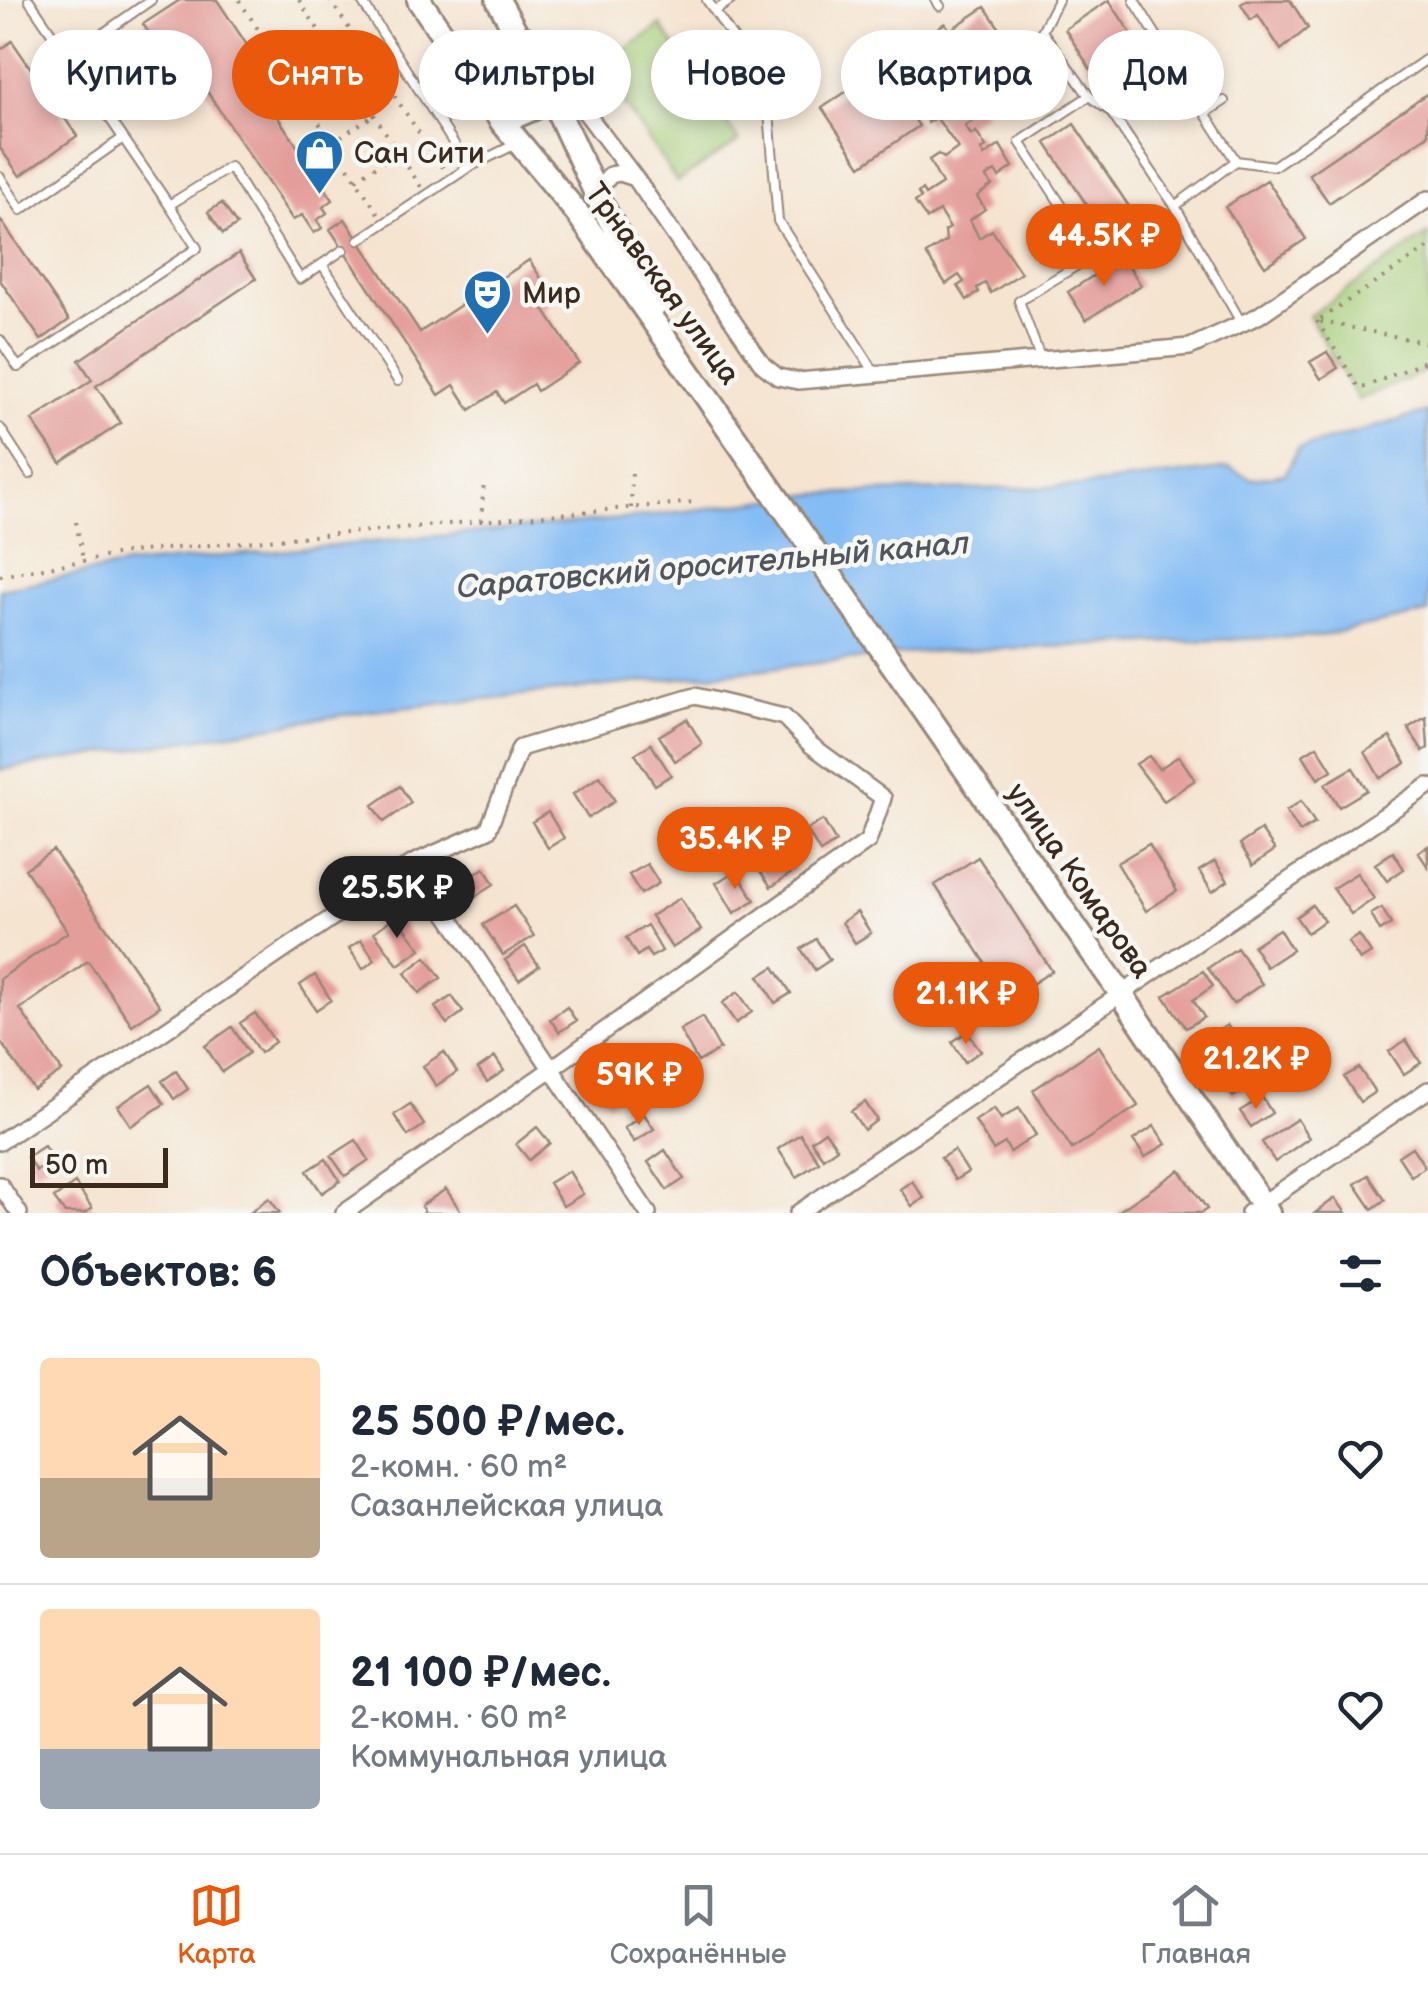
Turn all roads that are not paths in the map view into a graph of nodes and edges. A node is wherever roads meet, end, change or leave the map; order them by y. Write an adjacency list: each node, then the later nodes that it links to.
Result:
1 (29, 0): 13 (lane)
2 (128, 0): 11 (lane)
3 (151, 0): 11 (lane)
4 (361, 0): 28 (lane)
5 (420, 0): 24 (main road, Трнавская улица)
6 (499, 0): 15 (main road, Трнавская улица); 30 (street)
7 (706, 0): 12 (lane)
8 (731, 0): 12 (lane)
9 (1134, 0): 16 (lane)
10 (1060, 1): 18 (lane)
11 (136, 11): 14 (lane)
12 (714, 12): 41 (lane)
13 (49, 30)
14 (109, 30)
15 (515, 30)
16 (1153, 30)
17 (1428, 58): 27 (lane)
18 (1088, 96): 40 (lane)
19 (111, 120): 25 (lane)
20 (510, 120): 24 (main road)
21 (562, 120): 32 (main road, Трнавская улица)
22 (1116, 120): 34 (lane)
23 (1210, 120): 27 (lane)
24 (502, 122): 26 (main road, Трнавская улица)
25 (123, 138): 29 (lane); 33 (lane)
26 (518, 144): 28 (lane); 43 (main road, Трнавская улица)
27 (1236, 161): 34 (lane)
28 (469, 166): 35 (lane)
29 (0, 177)
30 (636, 179): 32 (street); 41 (street)
31 (1428, 199): 38 (street)
32 (600, 202): 43 (main road, Трнавская улица)
33 (169, 205): 37 (lane); 39 (lane)
34 (1175, 206): 38 (lane)
35 (359, 240)
36 (344, 250): 37 (lane)
37 (322, 264): 42 (lane)
38 (1242, 324): 40 (street)
39 (1, 345)
40 (1042, 360): 41 (street)
41 (876, 376)
42 (398, 380)
43 (720, 416): 48 (main road, улица Комарова)
44 (0, 428): 45 (lane)
45 (30, 474)
46 (1428, 786): 48 (street)
47 (414, 863): 49 (street); 49 (street); 51 (street)
48 (1120, 992): 53 (main road, улица Комарова); 57 (street)
49 (551, 1069): 55 (street); 56 (street)
50 (1428, 1090): 53 (street)
51 (0, 1142)
52 (0, 1185): 54 (street)
53 (1260, 1210)
54 (20, 1213)
55 (344, 1213)
56 (648, 1213)
57 (798, 1213)

